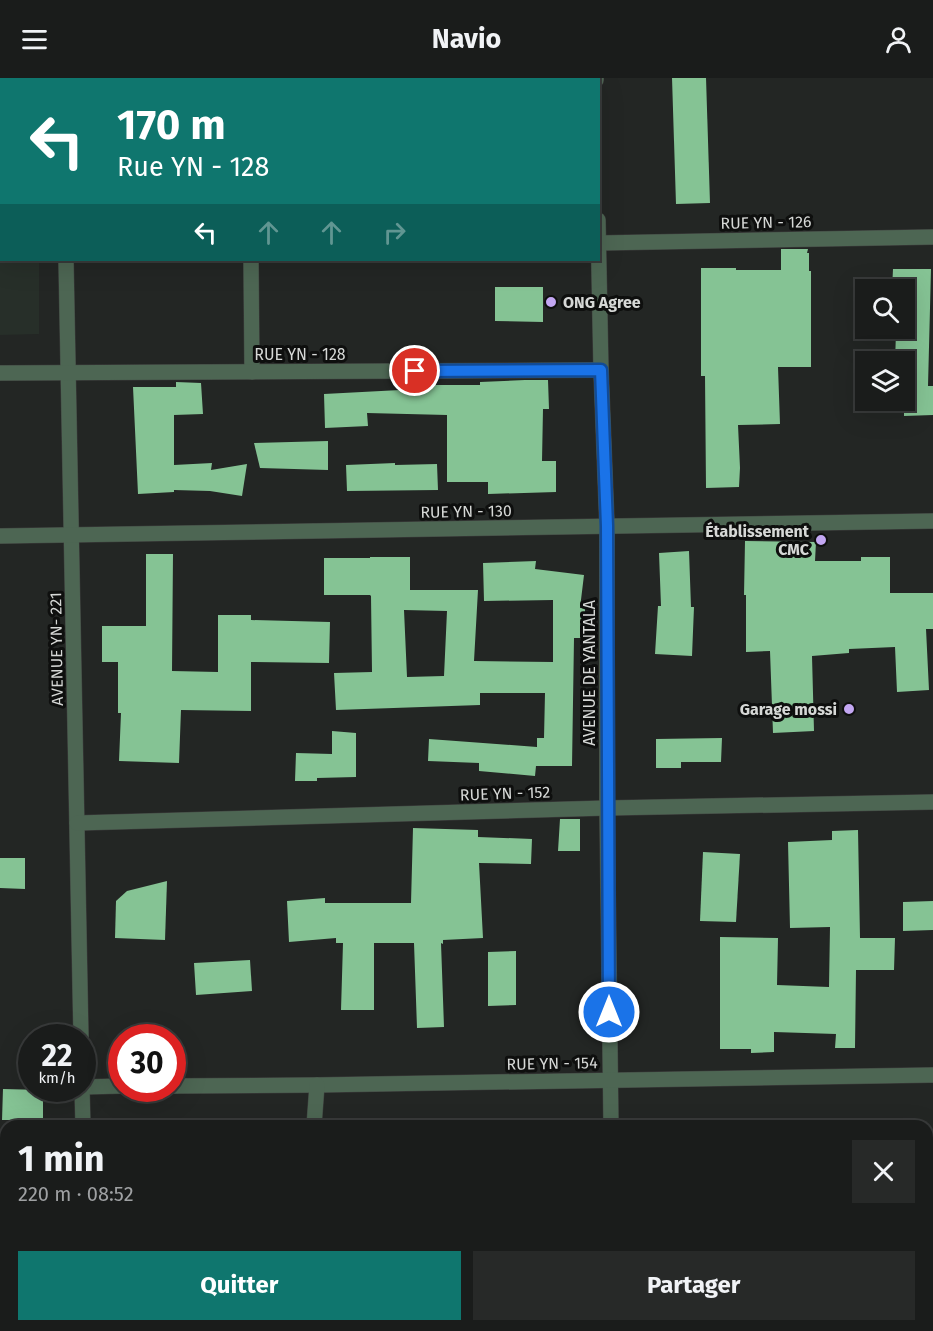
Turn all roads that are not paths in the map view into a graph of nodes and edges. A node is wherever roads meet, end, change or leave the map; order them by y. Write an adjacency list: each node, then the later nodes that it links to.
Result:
1 (933, 237): 2 (street, RUE YN - 126)
2 (600, 243)
3 (66, 261): 7 (street, AVENUE YN- 221)
4 (251, 261): 8 (street)
5 (599, 261): 6 (street, AVENUE DE YANTALA)
6 (601, 370): 8 (street, RUE YN - 128); 11 (street, AVENUE DE YANTALA)
7 (68, 372): 8 (street, RUE YN - 128); 9 (street, RUE YN - 128); 12 (street, AVENUE YN- 221)
8 (252, 372)
9 (0, 373)
10 (933, 521): 11 (street, RUE YN - 130)
11 (607, 526): 12 (street, RUE YN - 130); 15 (street, AVENUE DE YANTALA)
12 (71, 535): 13 (street, RUE YN - 130); 16 (street, AVENUE YN- 221)
13 (0, 536)
14 (933, 802): 15 (street, RUE YN - 152)
15 (607, 808): 16 (street, RUE YN - 152); 19 (street, AVENUE DE YANTALA)
16 (77, 823): 17 (street, AVENUE YN- 221)
17 (81, 1024)
18 (933, 1076): 19 (street, RUE YN - 154)
19 (609, 1080): 20 (street, RUE YN - 154); 25 (street, AVENUE DE YANTALA)
20 (317, 1085): 21 (street, RUE YN - 154); 24 (street)
21 (186, 1086)
22 (82, 1102): 23 (street)
23 (83, 1120)
24 (314, 1120)
25 (611, 1120)

